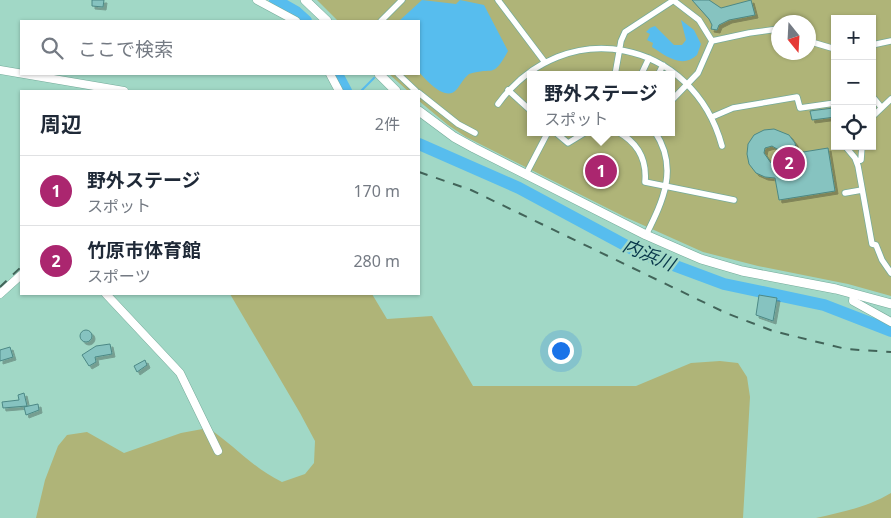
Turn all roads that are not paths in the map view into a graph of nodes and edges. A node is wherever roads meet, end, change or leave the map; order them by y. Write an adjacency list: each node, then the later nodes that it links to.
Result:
1 (257, 0): 6 (street)
2 (305, 0): 7 (street)
3 (402, 0): 8 (street)
4 (498, 0): 17 (street)
5 (673, 0): 10 (street); 15 (street)
6 (294, 20)
7 (326, 20)
8 (382, 20)
9 (771, 30): 10 (street)
10 (712, 41): 32 (street)
11 (891, 42): 13 (street)
12 (816, 43): 14 (street)
13 (876, 44)
14 (831, 48)
15 (619, 49): 16 (street); 17 (street); 21 (street)
16 (649, 58): 18 (street); 22 (street)
17 (544, 61): 20 (street)
18 (664, 65): 23 (street); 24 (street)
19 (0, 70): 25 (street)
20 (532, 71)
21 (616, 71)
22 (643, 71)
23 (660, 71)
24 (672, 71)
25 (20, 73)
26 (675, 74): 32 (street)
27 (30, 75): 33 (street)
28 (331, 75): 34 (street)
29 (380, 75): 35 (street)
30 (399, 75): 36 (street)
31 (527, 75): 37 (street)
32 (688, 84): 39 (street); 48 (street)
33 (118, 90)
34 (338, 90)
35 (395, 90)
36 (416, 90)
37 (508, 90): 42 (street); 44 (street)
38 (420, 94): 49 (street)
39 (675, 97)
40 (891, 99): 45 (street)
41 (876, 101): 45 (street)
42 (498, 104)
43 (831, 104): 48 (street)
44 (527, 107)
45 (881, 107): 47 (street)
46 (420, 112): 59 (street)
47 (876, 113)
48 (712, 117): 55 (street)
49 (475, 133)
50 (546, 136): 59 (street)
51 (560, 136): 52 (street)
52 (579, 136)
53 (629, 136): 60 (street)
54 (657, 136): 60 (street)
55 (722, 146)
56 (848, 150): 58 (street)
57 (862, 150): 58 (street)
58 (857, 161): 61 (street)
59 (526, 174): 64 (street)
60 (667, 187): 63 (street); 64 (street)
61 (862, 190): 62 (street); 65 (street)
62 (845, 193)
63 (734, 200)
64 (646, 235): 68 (street)
65 (891, 272)
66 (20, 276): 67 (street)
67 (1, 292)
68 (854, 294): 70 (street); 71 (street)
69 (107, 295): 72 (street)
70 (891, 304)
71 (891, 322)
72 (218, 450)

